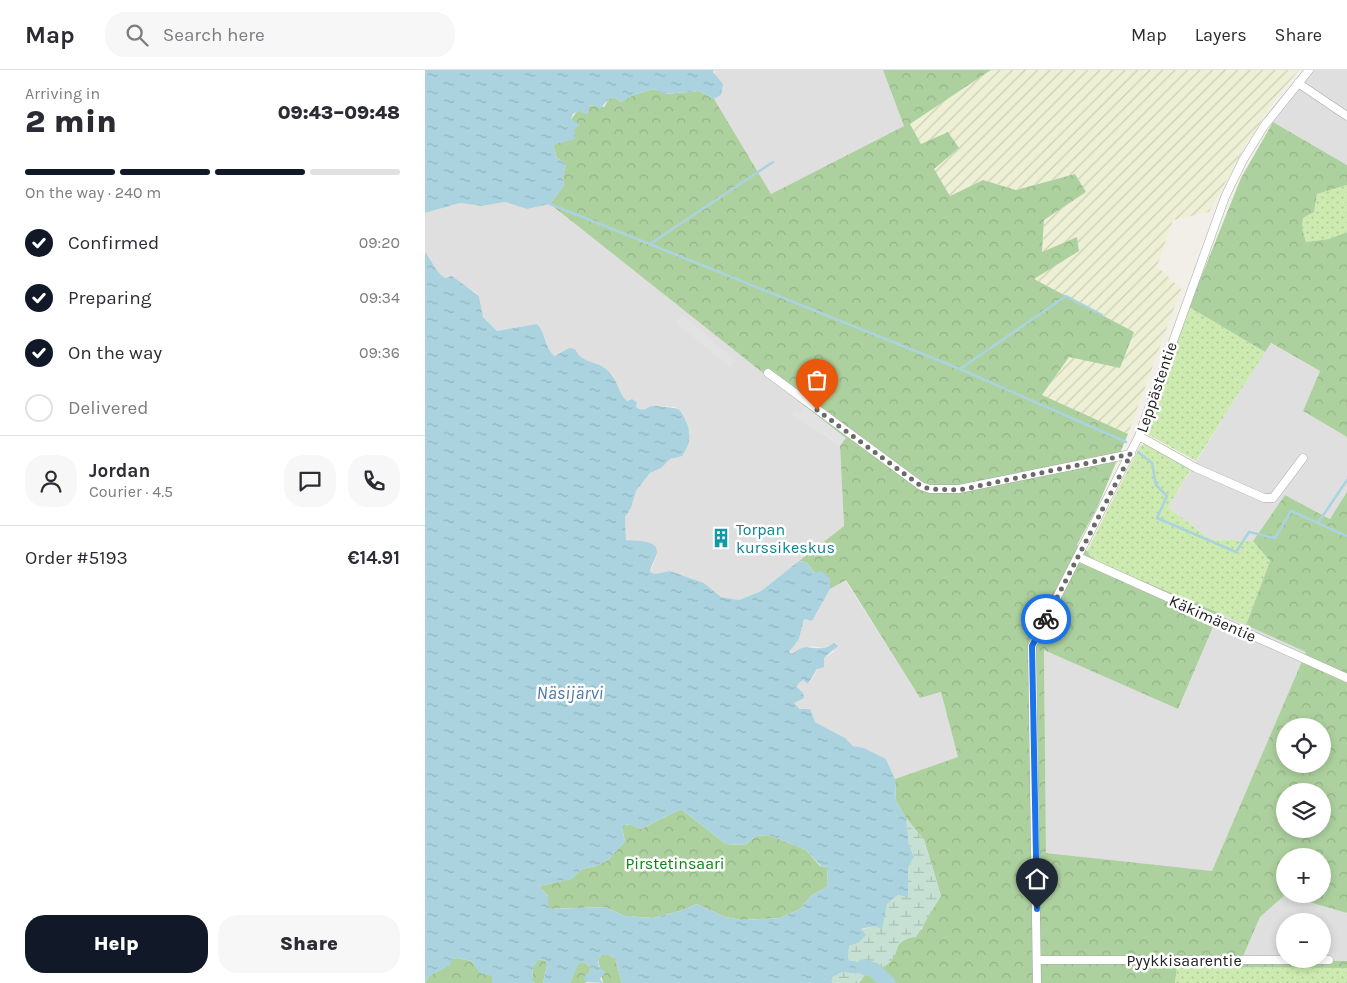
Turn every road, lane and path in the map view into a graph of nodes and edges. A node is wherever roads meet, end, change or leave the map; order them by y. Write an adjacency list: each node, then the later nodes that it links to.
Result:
1 (1309, 70): 2 (street, Leppästentie)
2 (1298, 83): 3 (street); 5 (street, Leppästentie)
3 (1347, 116)
4 (768, 372): 6 (street)
5 (1139, 436): 6 (street, Leppästentie); 7 (street)
6 (1131, 454): 8 (street, Leppästentie)
7 (1303, 458)
8 (1078, 557): 9 (street, Käkimäentie); 10 (street, Leppästentie)
9 (1347, 678)
10 (1038, 960): 11 (street, Pyykkisaarentie); 12 (street, Leppästentie)
11 (1276, 960)
12 (1037, 983)

